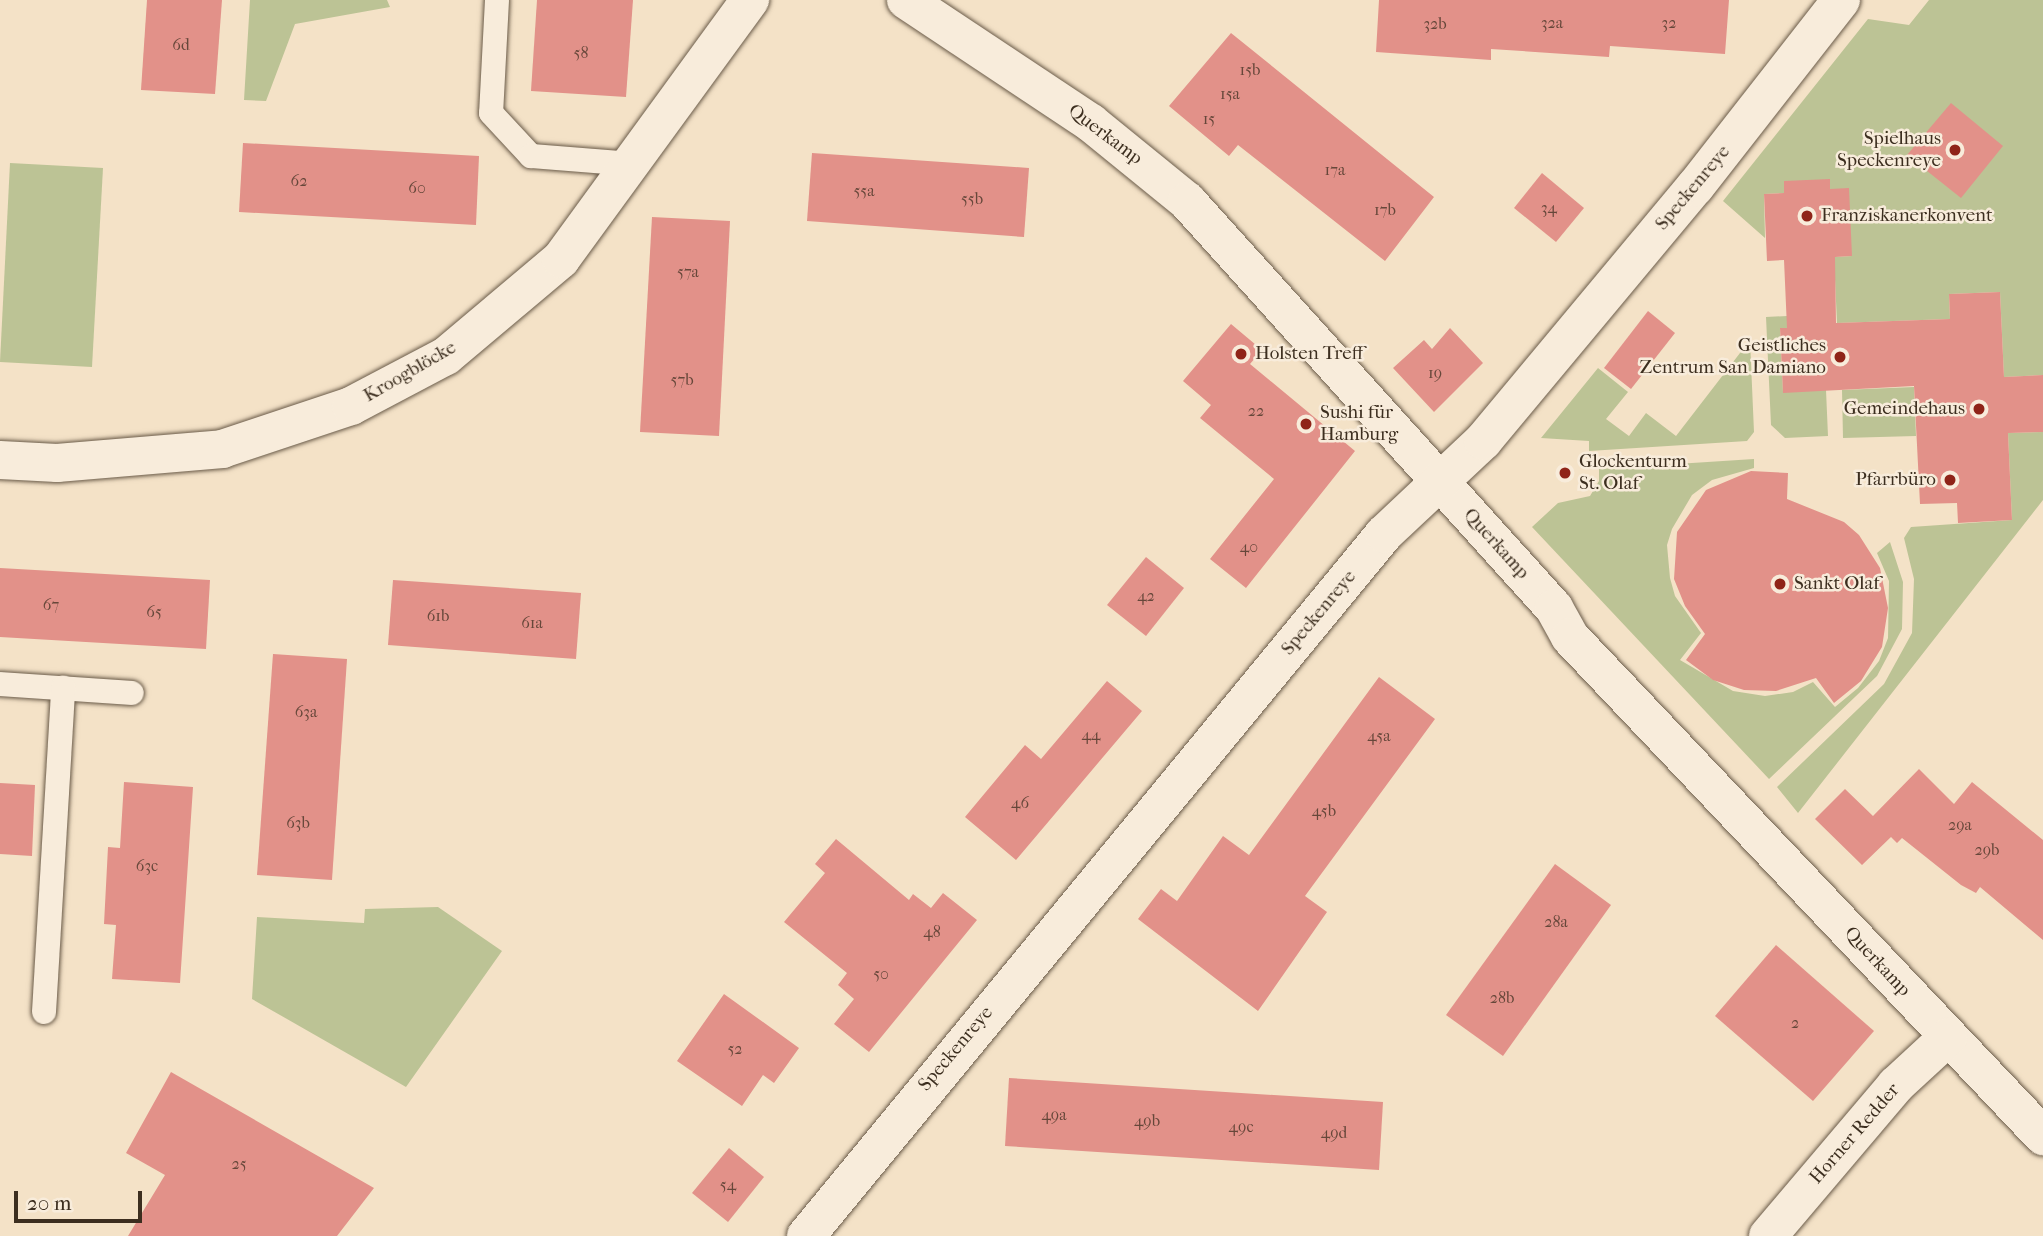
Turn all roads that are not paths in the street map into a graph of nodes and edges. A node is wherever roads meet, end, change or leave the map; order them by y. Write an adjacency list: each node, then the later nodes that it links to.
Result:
1 (497, 0): 5 (lane)
2 (750, 0): 5 (street, Kroogblöcke)
3 (906, 0): 7 (street, Querkamp)
4 (1841, 0): 7 (street, Speckenreye)
5 (633, 164): 6 (street, Kroogblöcke)
6 (0, 460)
7 (1440, 482): 12 (street, Querkamp); 14 (street, Speckenreye)
8 (0, 684): 9 (lane)
9 (63, 688): 10 (lane); 11 (lane)
10 (132, 693)
11 (44, 1012)
12 (1948, 1037): 13 (street, Querkamp); 15 (street, Horner Redder)
13 (2043, 1136)
14 (806, 1236)
15 (1768, 1236)

